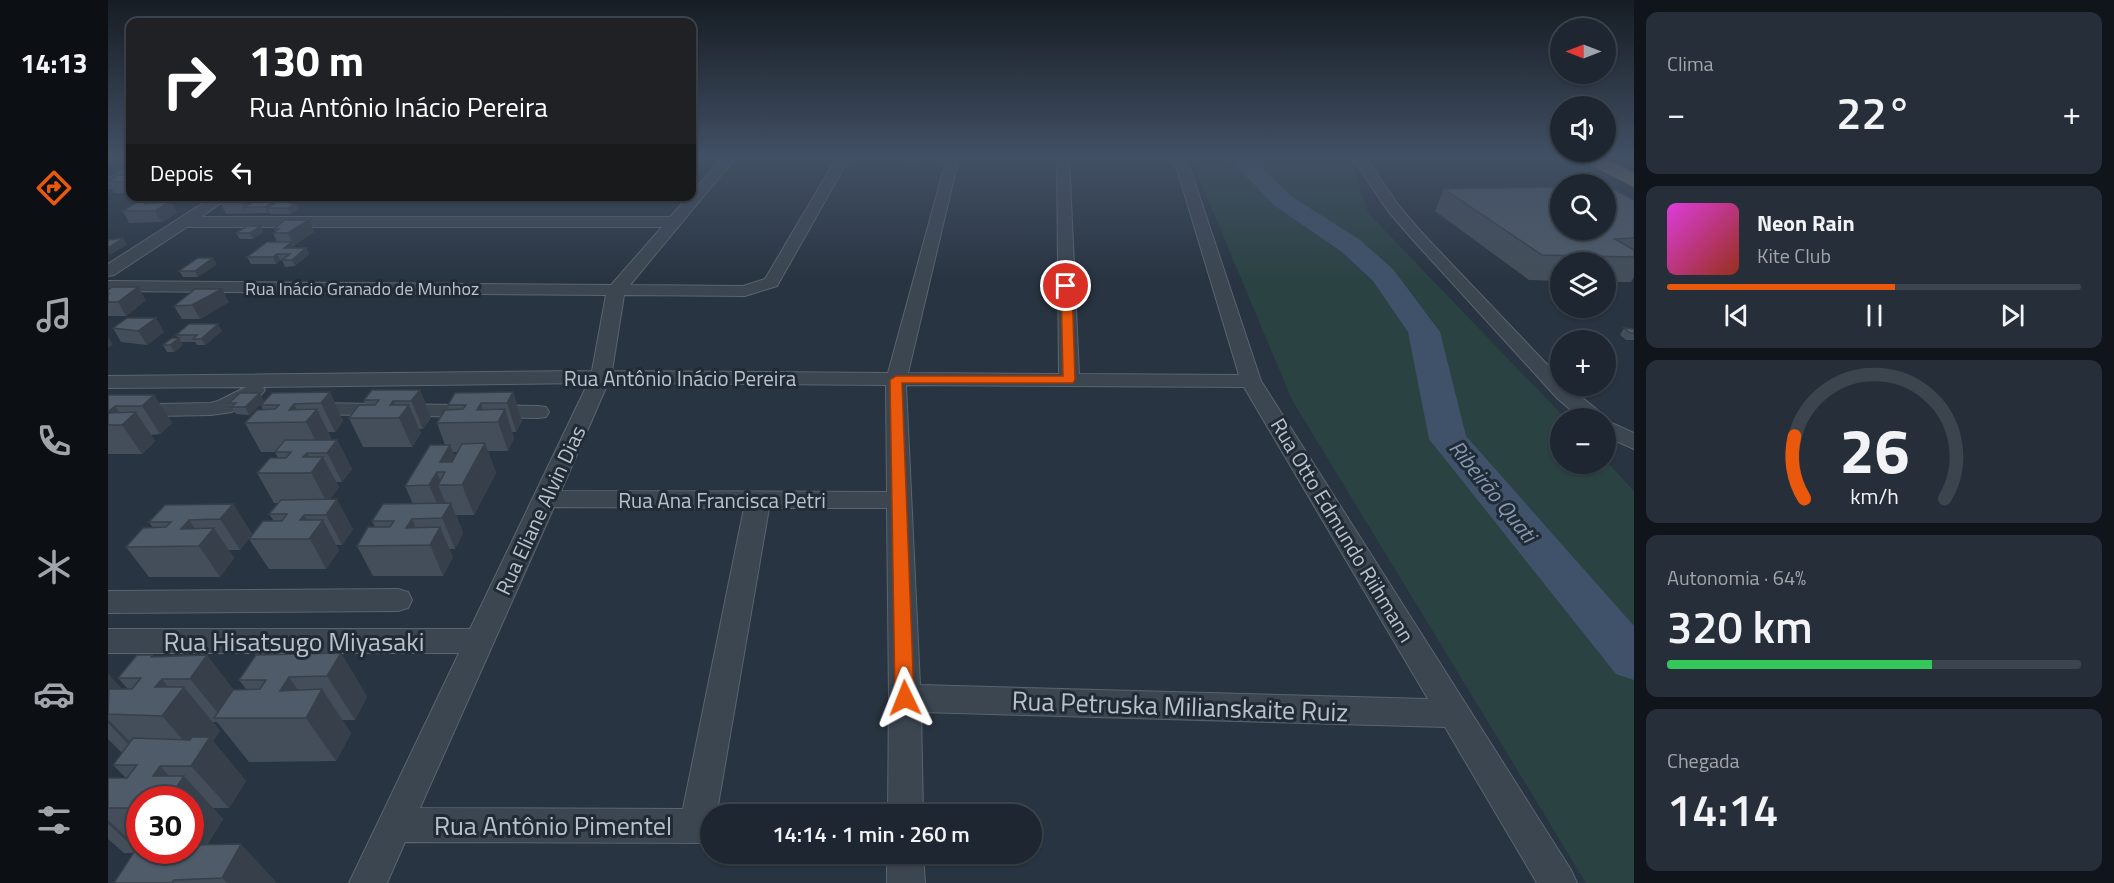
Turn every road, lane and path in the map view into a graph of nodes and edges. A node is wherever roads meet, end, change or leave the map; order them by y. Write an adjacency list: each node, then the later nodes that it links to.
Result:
1 (820, 198): 12 (street, Rua Inácio Granado de Munhoz)
2 (942, 198): 15 (street)
3 (1064, 198): 16 (street)
4 (1193, 198): 17 (street, Rua Otto Edmundo Riihmann)
5 (1386, 198): 19 (street)
6 (216, 201): 8 (street)
7 (688, 201): 9 (street, Rua Eliane Alvin Dias)
8 (185, 222): 9 (street); 10 (street)
9 (672, 222): 12 (street, Rua Eliane Alvin Dias)
10 (108, 272)
11 (108, 286): 12 (street, Rua Inácio Granado de Munhoz)
12 (616, 290): 13 (street, Rua Eliane Alvin Dias)
13 (601, 377): 14 (street, Rua Antônio Inácio Pereira); 15 (street, Rua Antônio Inácio Pereira); 24 (street, Rua Eliane Alvin Dias)
14 (275, 380): 18 (street, Rua Antônio Inácio Pereira); 20 (street); 21 (street)
15 (896, 380): 16 (street, Rua Antônio Inácio Pereira); 26 (street)
16 (1069, 380): 17 (street, Rua Antônio Inácio Pereira)
17 (1251, 381): 32 (street, Rua Otto Edmundo Riihmann)
18 (108, 382)
19 (1581, 408)
20 (108, 411)
21 (538, 412)
22 (1616, 433): 23 (street)
23 (1634, 442)
24 (546, 499): 25 (street, Rua Ana Francisca Petri); 30 (street, Rua Eliane Alvin Dias)
25 (759, 500): 26 (street, Rua Ana Francisca Petri); 33 (street)
26 (898, 500): 31 (street)
27 (398, 600): 28 (street)
28 (108, 602)
29 (108, 641): 30 (street, Rua Hisatsugo Miyasaki)
30 (479, 641): 35 (street, Rua Eliane Alvin Dias)
31 (905, 698): 32 (street, Rua Petruska Milianskaite Ruiz); 34 (street)
32 (1454, 713): 40 (street, Rua Otto Edmundo Riihmann)
33 (708, 804)
34 (905, 804)
35 (395, 825): 36 (street, Rua Antônio Pimentel); 38 (street, Rua Eliane Alvin Dias)
36 (700, 826)
37 (905, 864): 39 (street)
38 (368, 883)
39 (906, 883)
40 (1558, 883)

